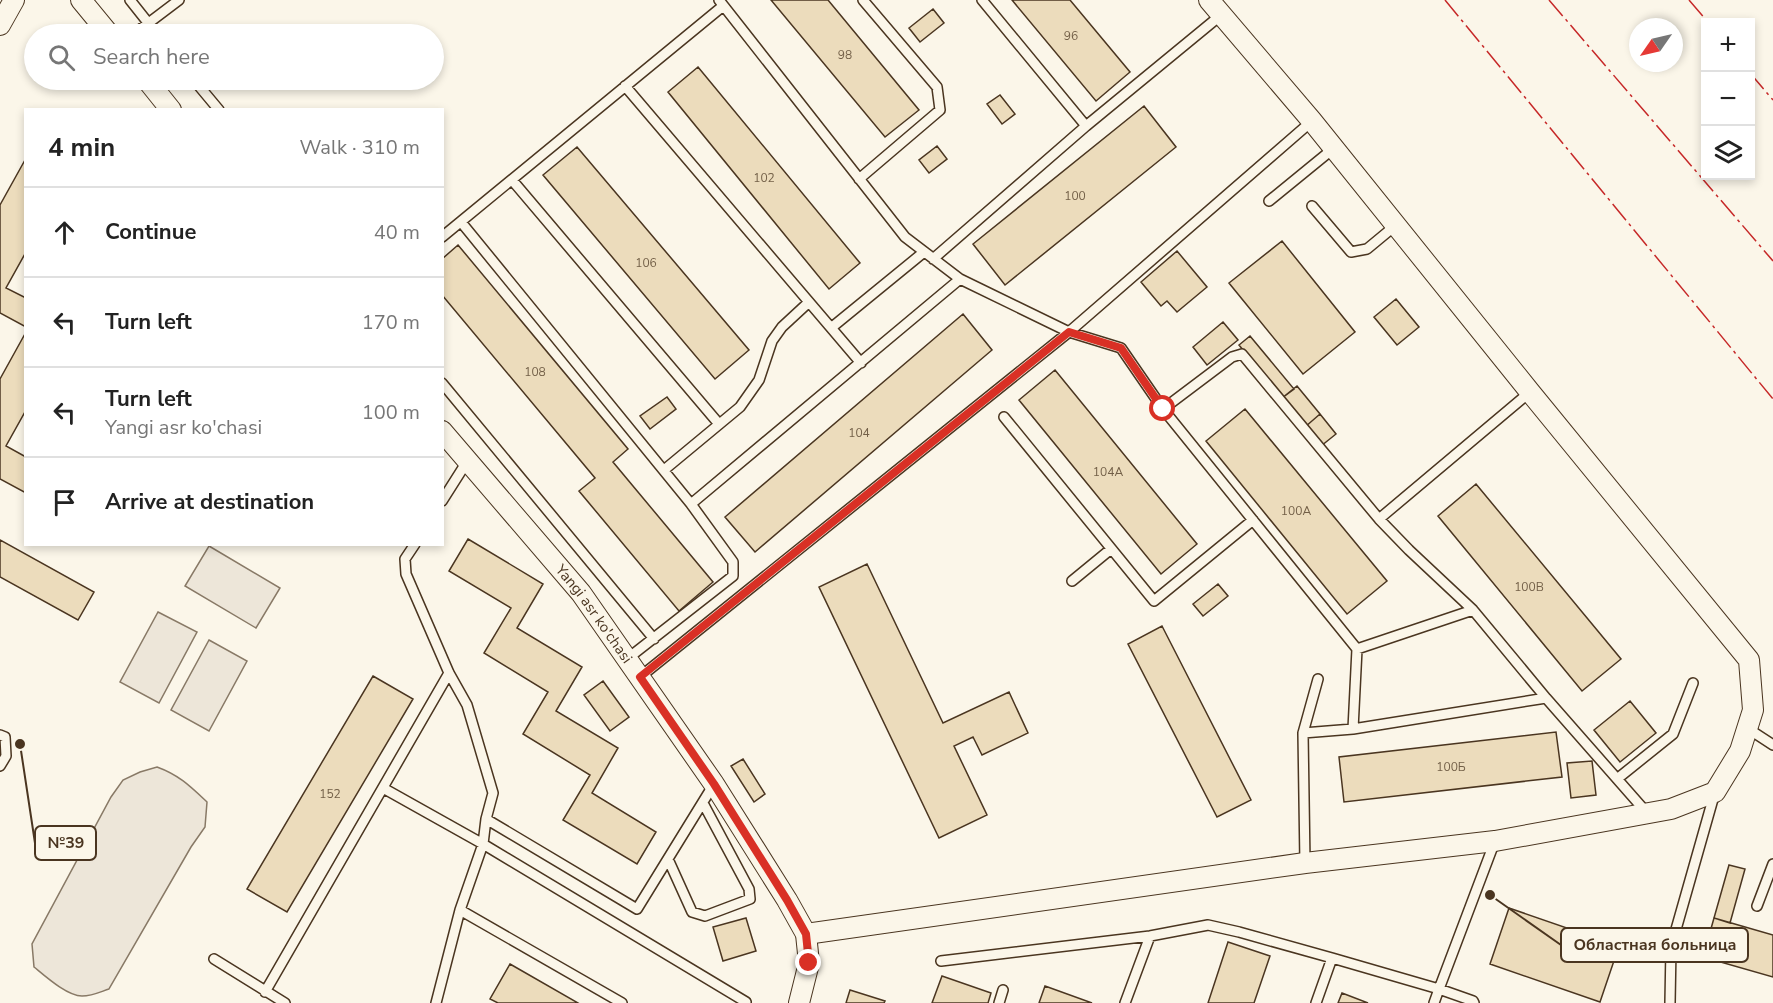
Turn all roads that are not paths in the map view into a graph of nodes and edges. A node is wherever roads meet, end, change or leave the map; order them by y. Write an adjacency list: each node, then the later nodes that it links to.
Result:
1 (14, 0): 9 (street)
2 (81, 0): 10 (street)
3 (130, 0): 11 (lane)
4 (178, 0): 11 (lane)
5 (863, 0): 20 (lane)
6 (982, 0): 18 (lane)
7 (721, 3): 12 (lane); 20 (lane)
8 (1215, 8): 17 (street); 18 (lane)
9 (0, 24)
10 (101, 24)
11 (149, 24)
12 (626, 86): 21 (lane); 30 (lane)
13 (155, 90): 15 (street)
14 (202, 90): 16 (lane)
15 (169, 108)
16 (217, 108)
17 (1312, 121): 19 (street); 32 (lane)
18 (1086, 126): 28 (lane)
19 (1334, 148): 22 (lane); 25 (street)
20 (859, 179): 27 (lane)
21 (512, 180): 24 (lane); 38 (lane)
22 (1269, 201)
23 (1312, 206): 25 (lane)
24 (461, 222): 26 (lane); 41 (lane)
25 (1396, 225): 35 (street)
26 (444, 235)
27 (924, 252): 28 (lane); 31 (lane)
28 (933, 258): 29 (lane)
29 (960, 279): 32 (lane); 33 (lane)
30 (809, 302): 31 (lane); 38 (lane)
31 (831, 328): 33 (lane)
32 (1069, 332): 36 (lane); 54 (lane)
33 (861, 363): 43 (lane)
34 (444, 385): 50 (lane)
35 (1530, 392): 44 (lane); 58 (street)
36 (1163, 409): 44 (lane); 45 (lane)
37 (1004, 417): 47 (lane)
38 (719, 424): 41 (lane)
39 (444, 433): 40 (street, Yangi asr ko'chasi)
40 (468, 460): 42 (lane); 52 (street, Yangi asr ko'chasi)
41 (664, 470): 43 (lane)
42 (444, 498)
43 (691, 504): 50 (lane)
44 (1379, 519): 49 (lane)
45 (1253, 520): 47 (lane); 51 (lane)
46 (414, 546): 53 (lane)
47 (1111, 549): 48 (lane)
48 (1072, 581)
49 (1473, 610): 51 (lane); 57 (lane)
50 (654, 639): 52 (lane)
51 (1358, 650): 59 (lane)
52 (627, 659): 54 (street, Yangi asr ko'chasi)
53 (449, 673): 66 (lane); 70 (lane)
54 (640, 677): 65 (street, Yangi asr ko'chasi)
55 (1318, 679): 60 (lane)
56 (1693, 683): 64 (lane)
57 (1546, 698): 59 (lane); 64 (lane)
58 (1747, 728): 62 (lane); 67 (street)
59 (1353, 729): 60 (lane)
60 (1304, 733): 74 (lane)
61 (0, 735): 63 (lane)
62 (1773, 745)
63 (0, 766)
64 (1617, 779): 69 (lane)
65 (714, 784): 68 (lane); 78 (street, Yangi asr ko'chasi)
66 (383, 788): 72 (lane); 85 (lane)
67 (1715, 792): 69 (street); 96 (lane)
68 (703, 803): 73 (lane); 73 (lane)
69 (1647, 813): 71 (street)
70 (486, 819): 72 (lane); 73 (lane)
71 (1495, 842): 74 (street); 83 (lane)
72 (483, 844): 77 (lane); 86 (lane)
73 (668, 859)
74 (1305, 863): 78 (street)
75 (1773, 864): 76 (lane)
76 (1756, 906)
77 (460, 910): 88 (lane); 89 (lane)
78 (806, 934): 90 (street, Yangi asr ko'chasi)
79 (1150, 936): 80 (lane); 82 (lane); 92 (lane)
80 (1332, 958): 83 (lane); 93 (lane)
81 (214, 959): 85 (lane)
82 (942, 961)
83 (1439, 989): 94 (lane); 95 (lane)
84 (1003, 990): 91 (lane)
85 (266, 992): 87 (lane)
86 (746, 1002)
87 (285, 1003)
88 (436, 1003)
89 (622, 1003)
90 (799, 1003)
91 (999, 1003)
92 (1125, 1003)
93 (1316, 1003)
94 (1434, 1003)
95 (1474, 1003)
96 (1670, 1003)

